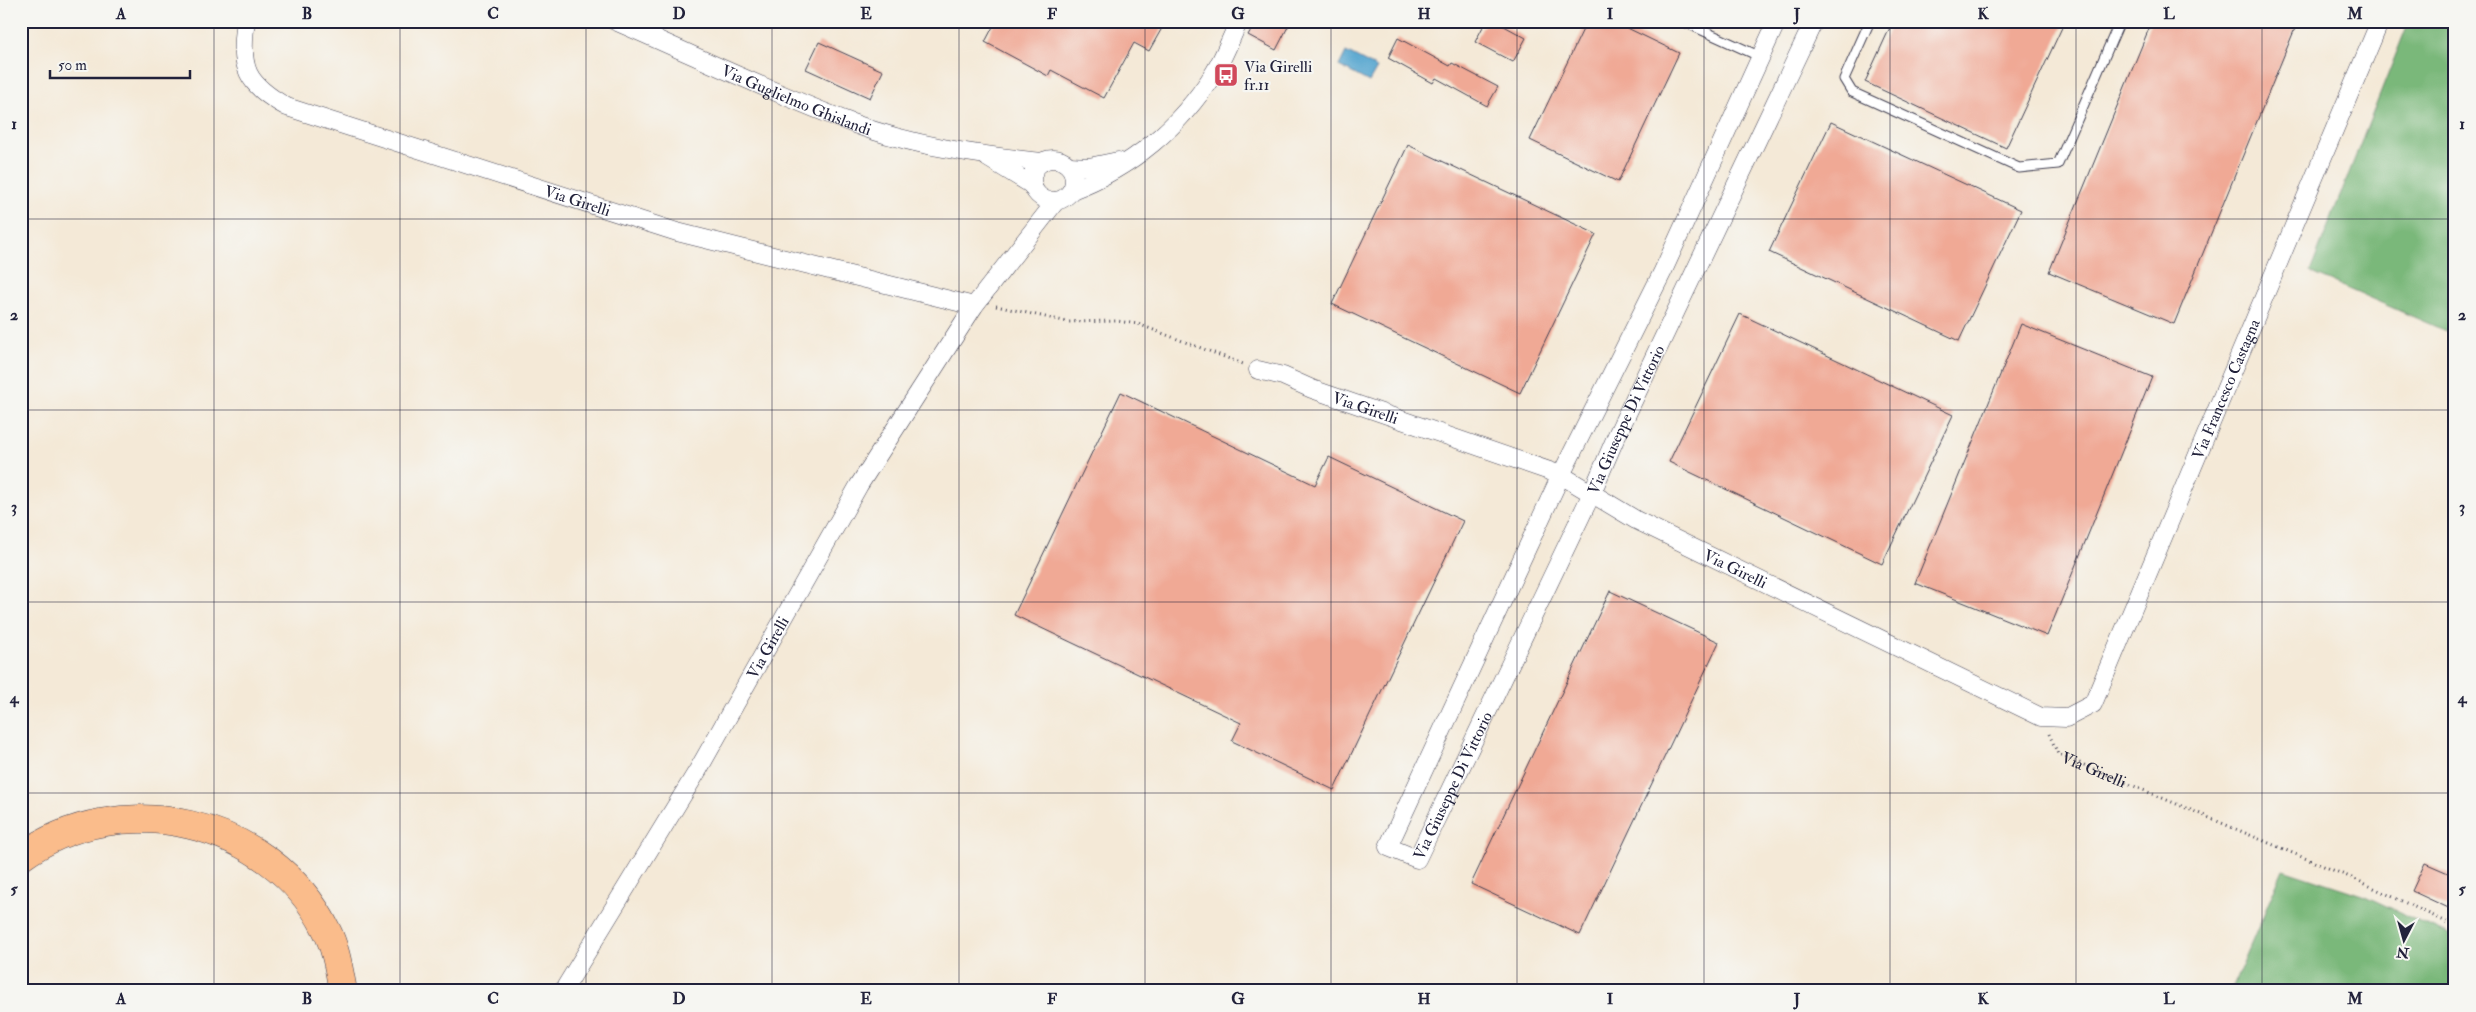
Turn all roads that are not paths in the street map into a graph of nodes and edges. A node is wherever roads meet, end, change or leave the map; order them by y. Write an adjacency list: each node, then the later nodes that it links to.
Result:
1 (246, 21): 18 (street, Via Girelli)
2 (615, 21): 11 (street, Via Guglielmo Ghislandi)
3 (1239, 21): 12 (street, Via Girelli)
4 (1682, 21): 10 (lane)
5 (1777, 21): 10 (street, Via Giuseppe Di Vittorio)
6 (1814, 21): 21 (street, Via Giuseppe Di Vittorio)
7 (1870, 21): 8 (lane)
8 (2120, 21)
9 (2380, 21): 22 (street, Via Francesco Castagna)
10 (1761, 57): 20 (street, Via Giuseppe Di Vittorio)
11 (984, 156): 13 (street, Via Guglielmo Ghislandi); 15 (street, Via Guglielmo Ghislandi)
12 (1133, 158): 14 (street, Via Girelli); 16 (street, Via Girelli)
13 (1042, 162): 14 (street, Via Girelli); 15 (street)
14 (1068, 166): 16 (street)
15 (1032, 185): 17 (street)
16 (1072, 190): 17 (street, Via Girelli)
17 (1056, 201): 18 (street, Via Girelli)
18 (974, 306): 25 (street, Via Girelli)
19 (1258, 370): 20 (street, Via Girelli)
20 (1561, 475): 21 (street, Via Girelli); 21 (street, Via Giuseppe Di Vittorio)
21 (1591, 495): 22 (street, Via Girelli)
22 (2041, 717)
23 (24, 857): 24 (highway)
24 (343, 991)
25 (563, 991)

